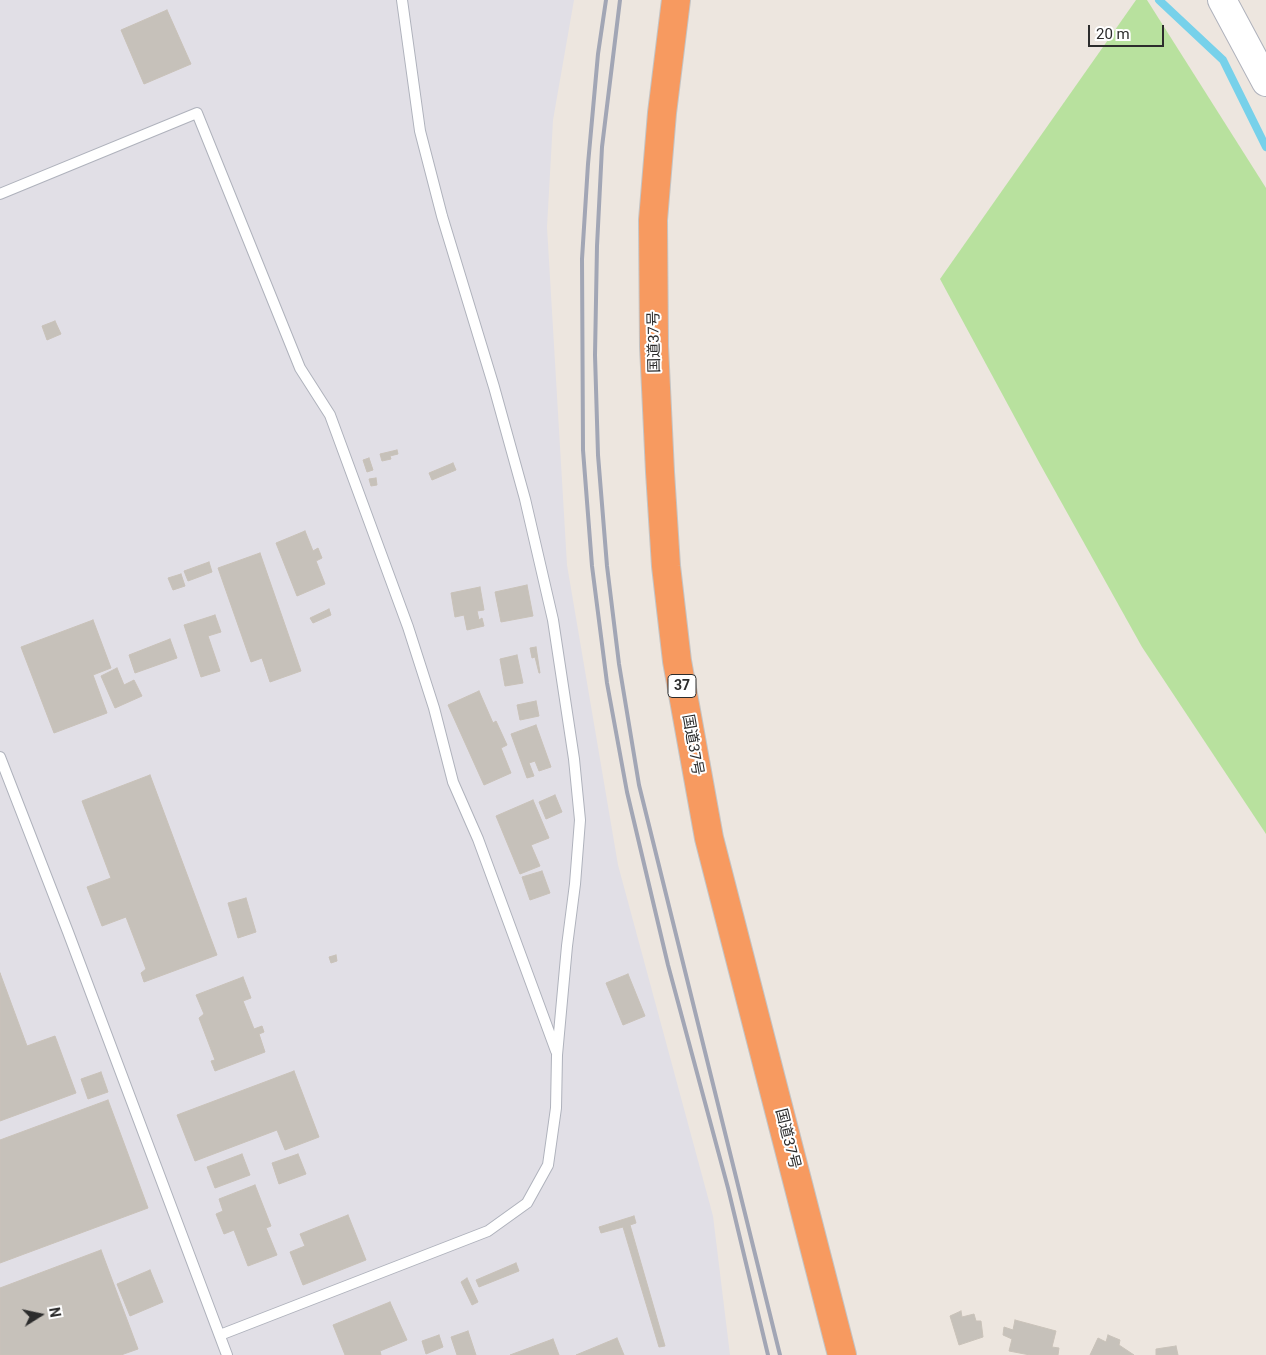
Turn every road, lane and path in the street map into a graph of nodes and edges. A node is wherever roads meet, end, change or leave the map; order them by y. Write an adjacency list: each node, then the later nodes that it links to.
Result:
1 (402, 0): 7 (lane)
2 (676, 0): 10 (highway, 国道37号 / 37)
3 (1222, 0): 4 (street)
4 (1266, 82)
5 (0, 194): 7 (lane)
6 (0, 757): 8 (lane)
7 (557, 1055): 8 (lane)
8 (220, 1335): 9 (lane)
9 (227, 1355)
10 (842, 1355)

